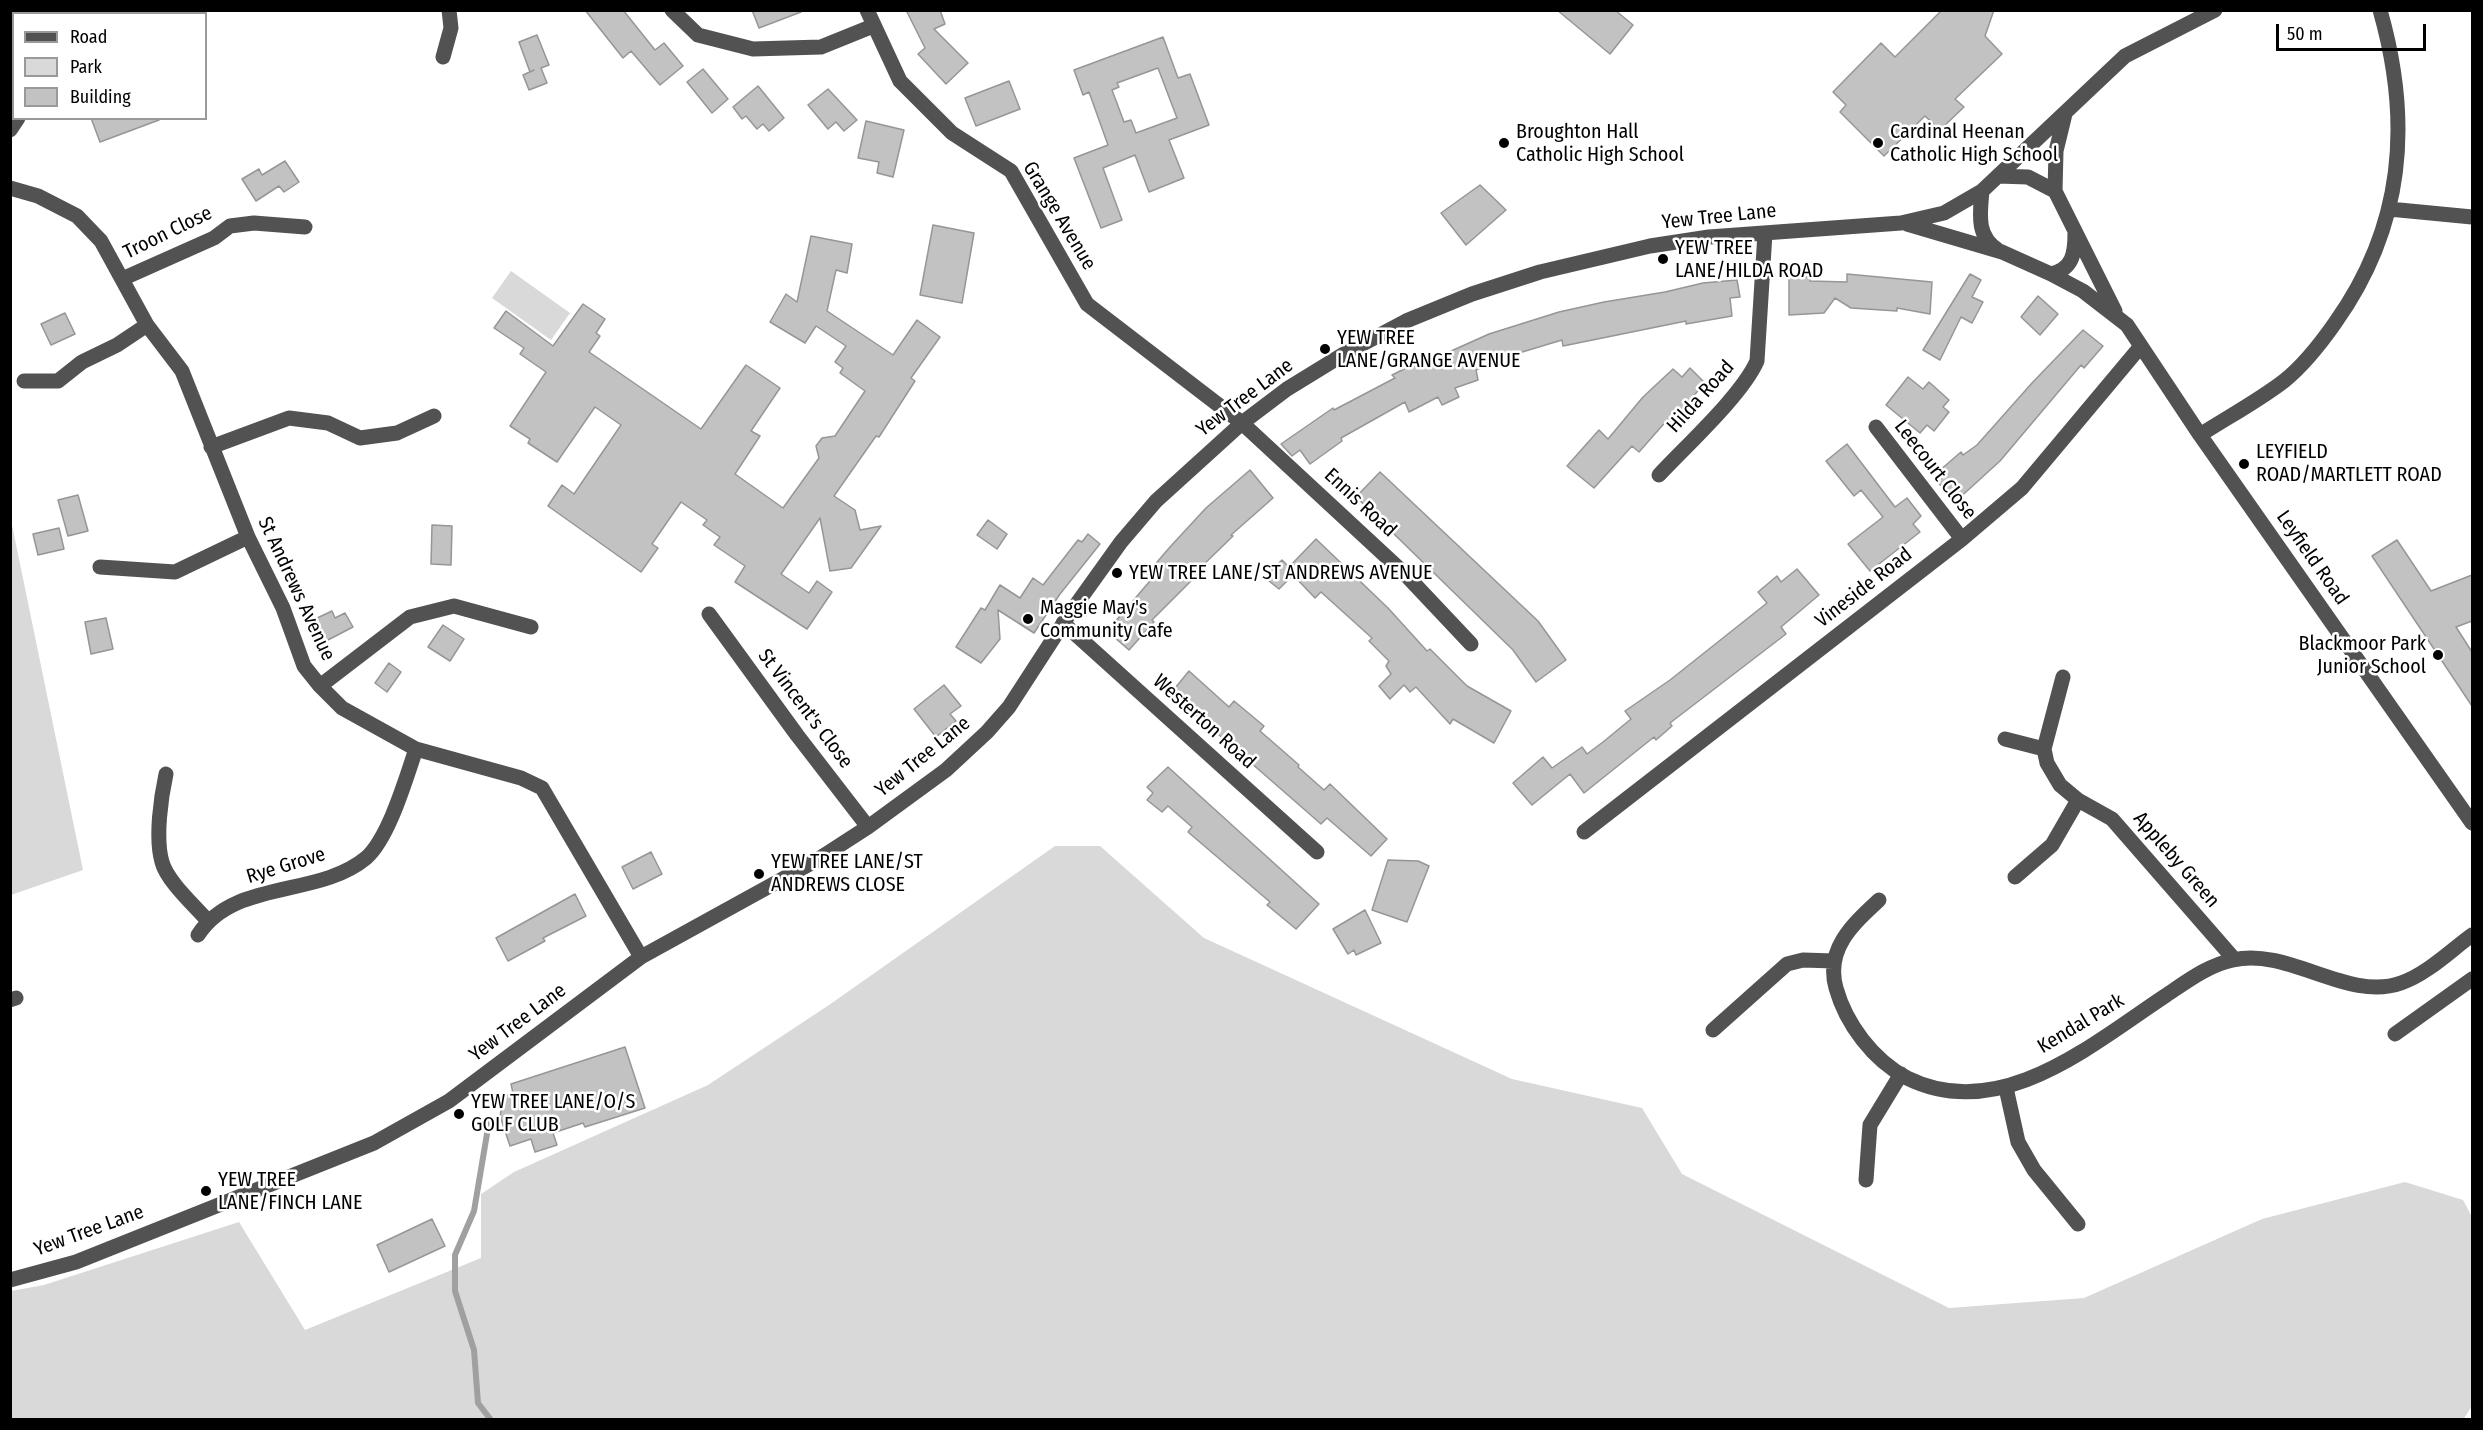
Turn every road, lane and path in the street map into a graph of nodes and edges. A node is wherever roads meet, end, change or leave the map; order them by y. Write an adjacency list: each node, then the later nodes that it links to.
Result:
1 (449, 10): 7 (street)
2 (672, 10): 6 (street)
3 (867, 10): 6 (street, Grange Avenue)
4 (2215, 10): 8 (street)
5 (2380, 10): 13 (street)
6 (873, 26): 27 (street, Grange Avenue)
7 (443, 57)
8 (2066, 111): 9 (street); 12 (street)
9 (1998, 176): 11 (street); 12 (street)
10 (10, 188): 21 (street, St Andrews Avenue)
11 (1982, 191): 15 (street); 19 (street)
12 (2055, 191): 17 (street, Leyfield Road)
13 (2389, 209): 14 (street); 29 (street)
14 (2472, 217)
15 (1901, 223): 18 (street, Yew Tree Lane); 19 (street, Leyfield Road)
16 (305, 227): 21 (street, Troon Close)
17 (2075, 232): 20 (street); 22 (street, Leyfield Road)
18 (1765, 233): 27 (street, Yew Tree Lane); 31 (street, Hilda Road)
19 (2002, 252): 20 (street, Leyfield Road)
20 (2051, 274): 22 (street, Leyfield Road)
21 (122, 279): 23 (street, St Andrews Avenue)
22 (2117, 315): 24 (street, Leyfield Road)
23 (147, 325): 25 (street); 30 (street, St Andrews Avenue)
24 (2141, 346): 29 (street, Leyfield Road); 33 (street, Vineside Road)
25 (24, 381)
26 (434, 416): 30 (street)
27 (1242, 423): 36 (street, Yew Tree Lane); 38 (street, Ennis Road)
28 (1876, 427): 33 (street, Leecourt Close)
29 (2200, 435): 46 (street, Leyfield Road)
30 (211, 447): 32 (street, St Andrews Avenue)
31 (1659, 475)
32 (248, 537): 34 (street); 40 (street, St Andrews Avenue)
33 (1962, 539): 48 (street, Vineside Road)
34 (99, 567)
35 (709, 615): 47 (street, St Vincent's Close)
36 (1063, 623): 47 (street, Yew Tree Lane); 49 (street, Westerton Road)
37 (531, 627): 40 (street)
38 (1471, 644)
39 (2063, 677): 43 (street)
40 (320, 686): 42 (street, St Andrews Avenue)
41 (2005, 739): 43 (street)
42 (416, 749): 52 (street, Rye Grove); 55 (street, St Andrews Avenue)
43 (2043, 749): 45 (street, Appleby Green)
44 (166, 774): 52 (street)
45 (2078, 800): 50 (street); 56 (street, Appleby Green)
46 (2472, 823)
47 (868, 827): 55 (street, Yew Tree Lane)
48 (1584, 832)
49 (1317, 852)
50 (2015, 877)
51 (1879, 900): 57 (street, Kendal Park)
52 (207, 920): 53 (street, Rye Grove)
53 (198, 935)
54 (2472, 935): 56 (street, Kendal Park)
55 (641, 957): 65 (street, Yew Tree Lane)
56 (2234, 959): 62 (street, Kendal Park)
57 (1834, 961): 59 (street); 61 (street, Kendal Park)
58 (2472, 979): 60 (street)
59 (1713, 1030)
60 (2395, 1034)
61 (1900, 1074): 62 (street, Kendal Park); 63 (street)
62 (2006, 1088): 64 (street)
63 (1866, 1180)
64 (2078, 1224)
65 (10, 1280)

